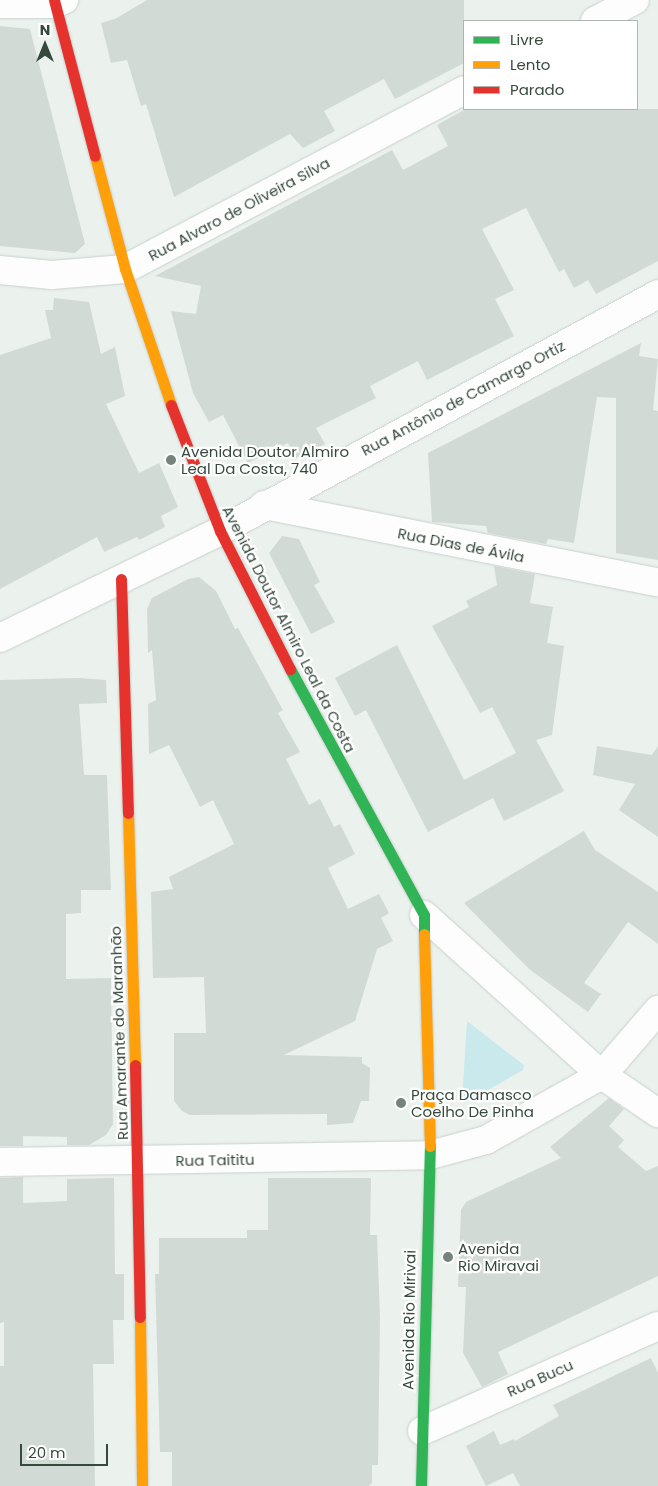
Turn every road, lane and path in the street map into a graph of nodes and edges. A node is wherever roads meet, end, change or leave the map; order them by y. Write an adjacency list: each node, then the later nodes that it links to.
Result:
1 (635, 0): 4 (street)
2 (57, 1): 3 (street); 6 (street, Avenida Doutor Almiro Leal da Costa)
3 (0, 4)
4 (597, 20)
5 (463, 91): 6 (street, Rua Alvaro de Oliveira Silva)
6 (125, 269): 7 (street, Rua Alvaro de Oliveira Silva); 11 (street, Avenida Doutor Almiro Leal da Costa)
7 (0, 270)
8 (658, 294): 9 (street, Rua Antônio de Camargo Ortiz)
9 (646, 309): 10 (street, Rua Antônio de Camargo Ortiz)
10 (264, 505): 11 (street, Rua Antônio de Camargo Ortiz); 13 (street, Rua Dias de Ávila)
11 (220, 531): 12 (street, Rua Antônio de Camargo Ortiz); 15 (street, Avenida Doutor Almiro Leal da Costa)
12 (121, 579): 14 (street, Rua Antônio de Camargo Ortiz); 21 (street, Rua Amarante do Maranhão)
13 (658, 582)
14 (0, 638)
15 (424, 915): 17 (street); 19 (street, Avenida Rio Mirivai)
16 (658, 1010): 17 (street, Rua Taititu)
17 (602, 1074): 18 (street); 19 (street, Rua Taititu)
18 (658, 1113)
19 (430, 1155): 21 (street, Rua Taititu); 23 (street, Avenida Rio Mirivai)
20 (0, 1162): 21 (street, Rua Taititu)
21 (138, 1162): 24 (street, Rua Amarante do Maranhão)
22 (658, 1326): 23 (street, Rua Bucu)
23 (422, 1431): 25 (street, Avenida Rio Mirivai)
24 (142, 1486)
25 (421, 1486)

